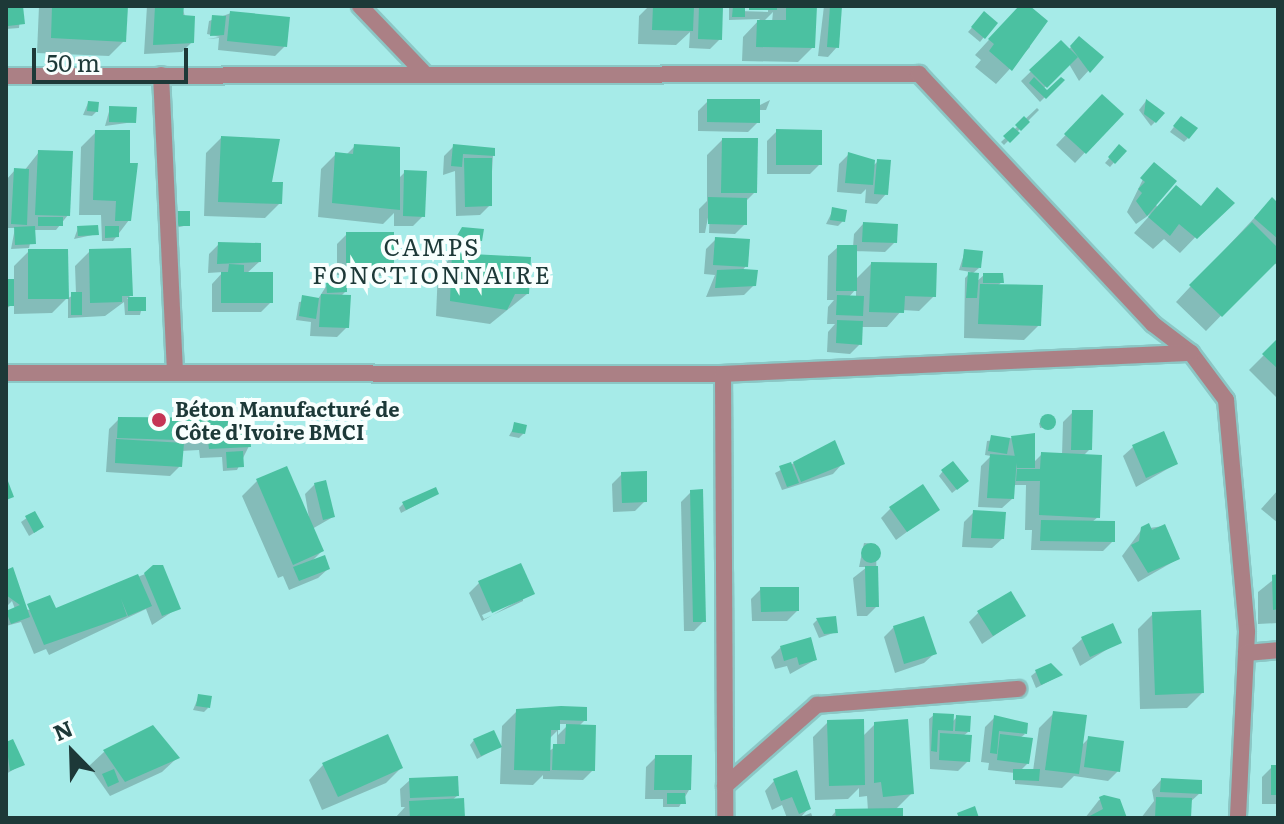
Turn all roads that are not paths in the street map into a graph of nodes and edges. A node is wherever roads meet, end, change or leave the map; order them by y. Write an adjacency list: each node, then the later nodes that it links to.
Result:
1 (360, 6): 2 (street)
2 (423, 72): 3 (street); 5 (street)
3 (161, 75): 4 (street); 7 (street)
4 (6, 76)
5 (1191, 353): 8 (street); 10 (street)
6 (6, 373): 7 (street)
7 (175, 373): 8 (street)
8 (723, 374): 12 (street)
9 (1278, 650): 10 (street)
10 (1246, 653): 14 (street)
11 (1018, 689): 12 (street)
12 (725, 786): 13 (street)
13 (725, 818)
14 (1238, 818)

